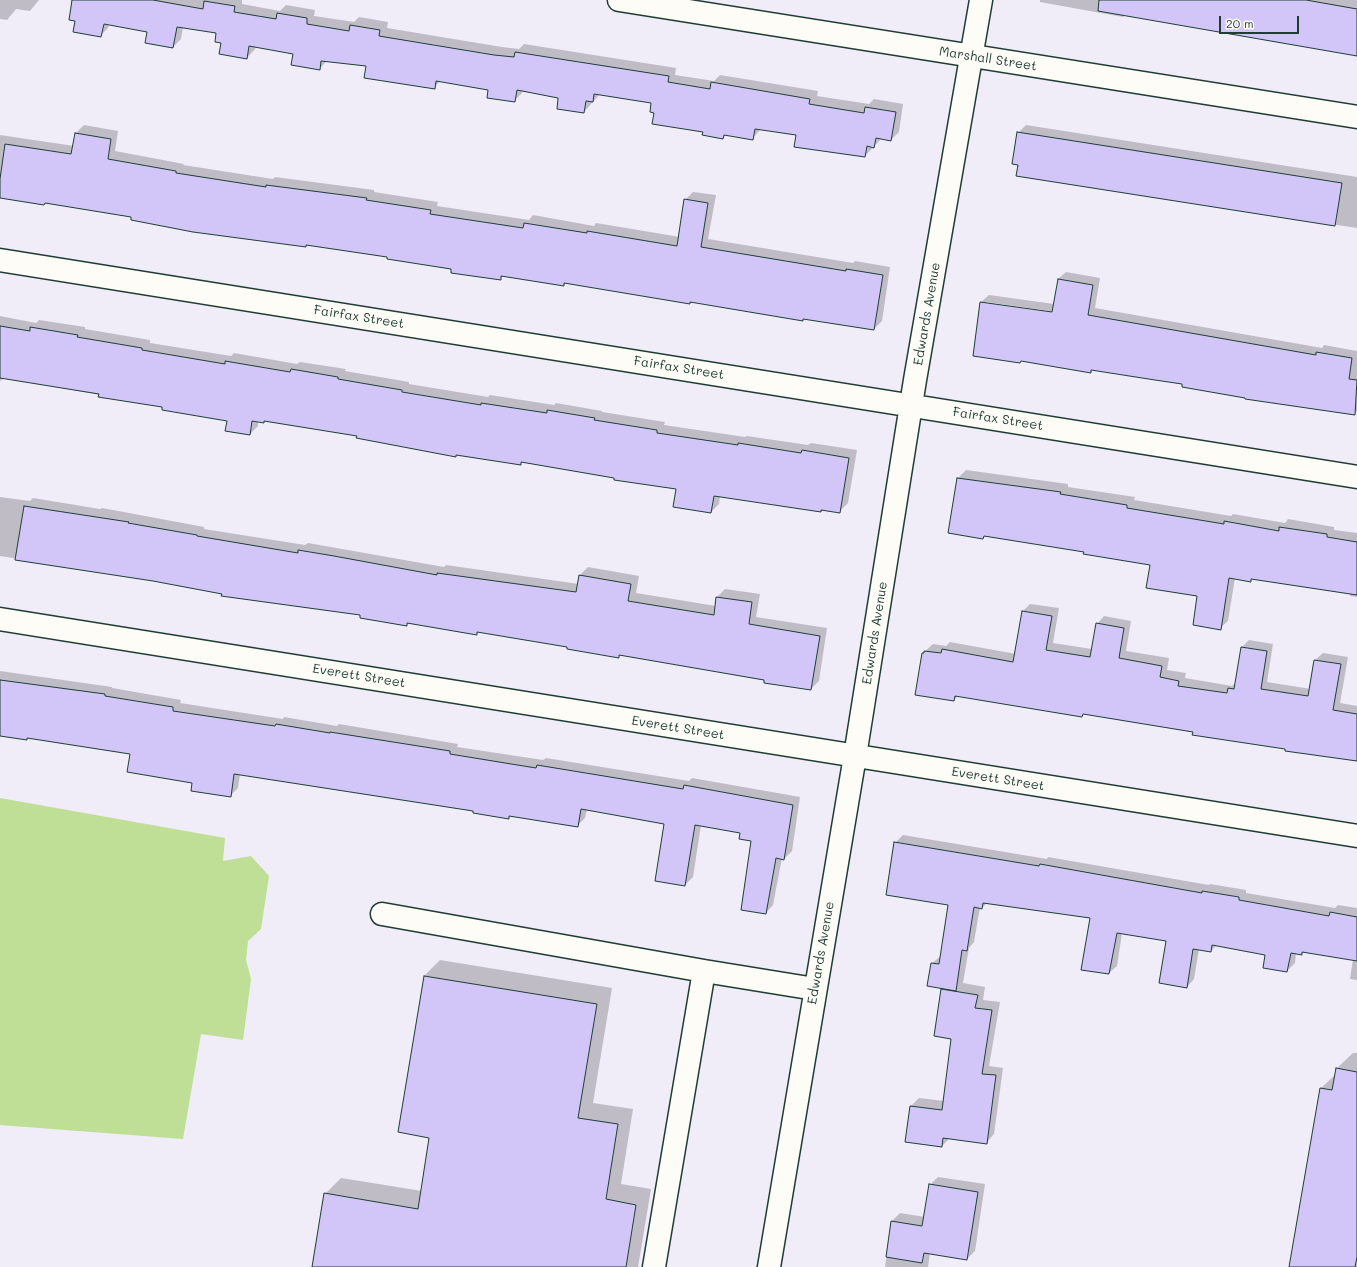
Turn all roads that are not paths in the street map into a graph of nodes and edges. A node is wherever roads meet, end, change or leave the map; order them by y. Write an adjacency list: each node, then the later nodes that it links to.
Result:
1 (619, 0): 3 (street, Marshall Street)
2 (981, 0): 3 (street, Edwards Avenue)
3 (971, 55): 4 (street, Marshall Street); 6 (street, Edwards Avenue)
4 (1357, 117)
5 (0, 260): 6 (street, Fairfax Street)
6 (911, 405): 7 (street, Fairfax Street); 9 (street, Edwards Avenue)
7 (1357, 477)
8 (0, 619): 9 (street, Everett Street)
9 (855, 756): 10 (street, Everett Street); 13 (street, Edwards Avenue)
10 (1357, 836)
11 (382, 914): 12 (street)
12 (704, 971): 13 (street); 14 (street)
13 (815, 989): 15 (street, Edwards Avenue)
14 (654, 1267)
15 (768, 1267)

